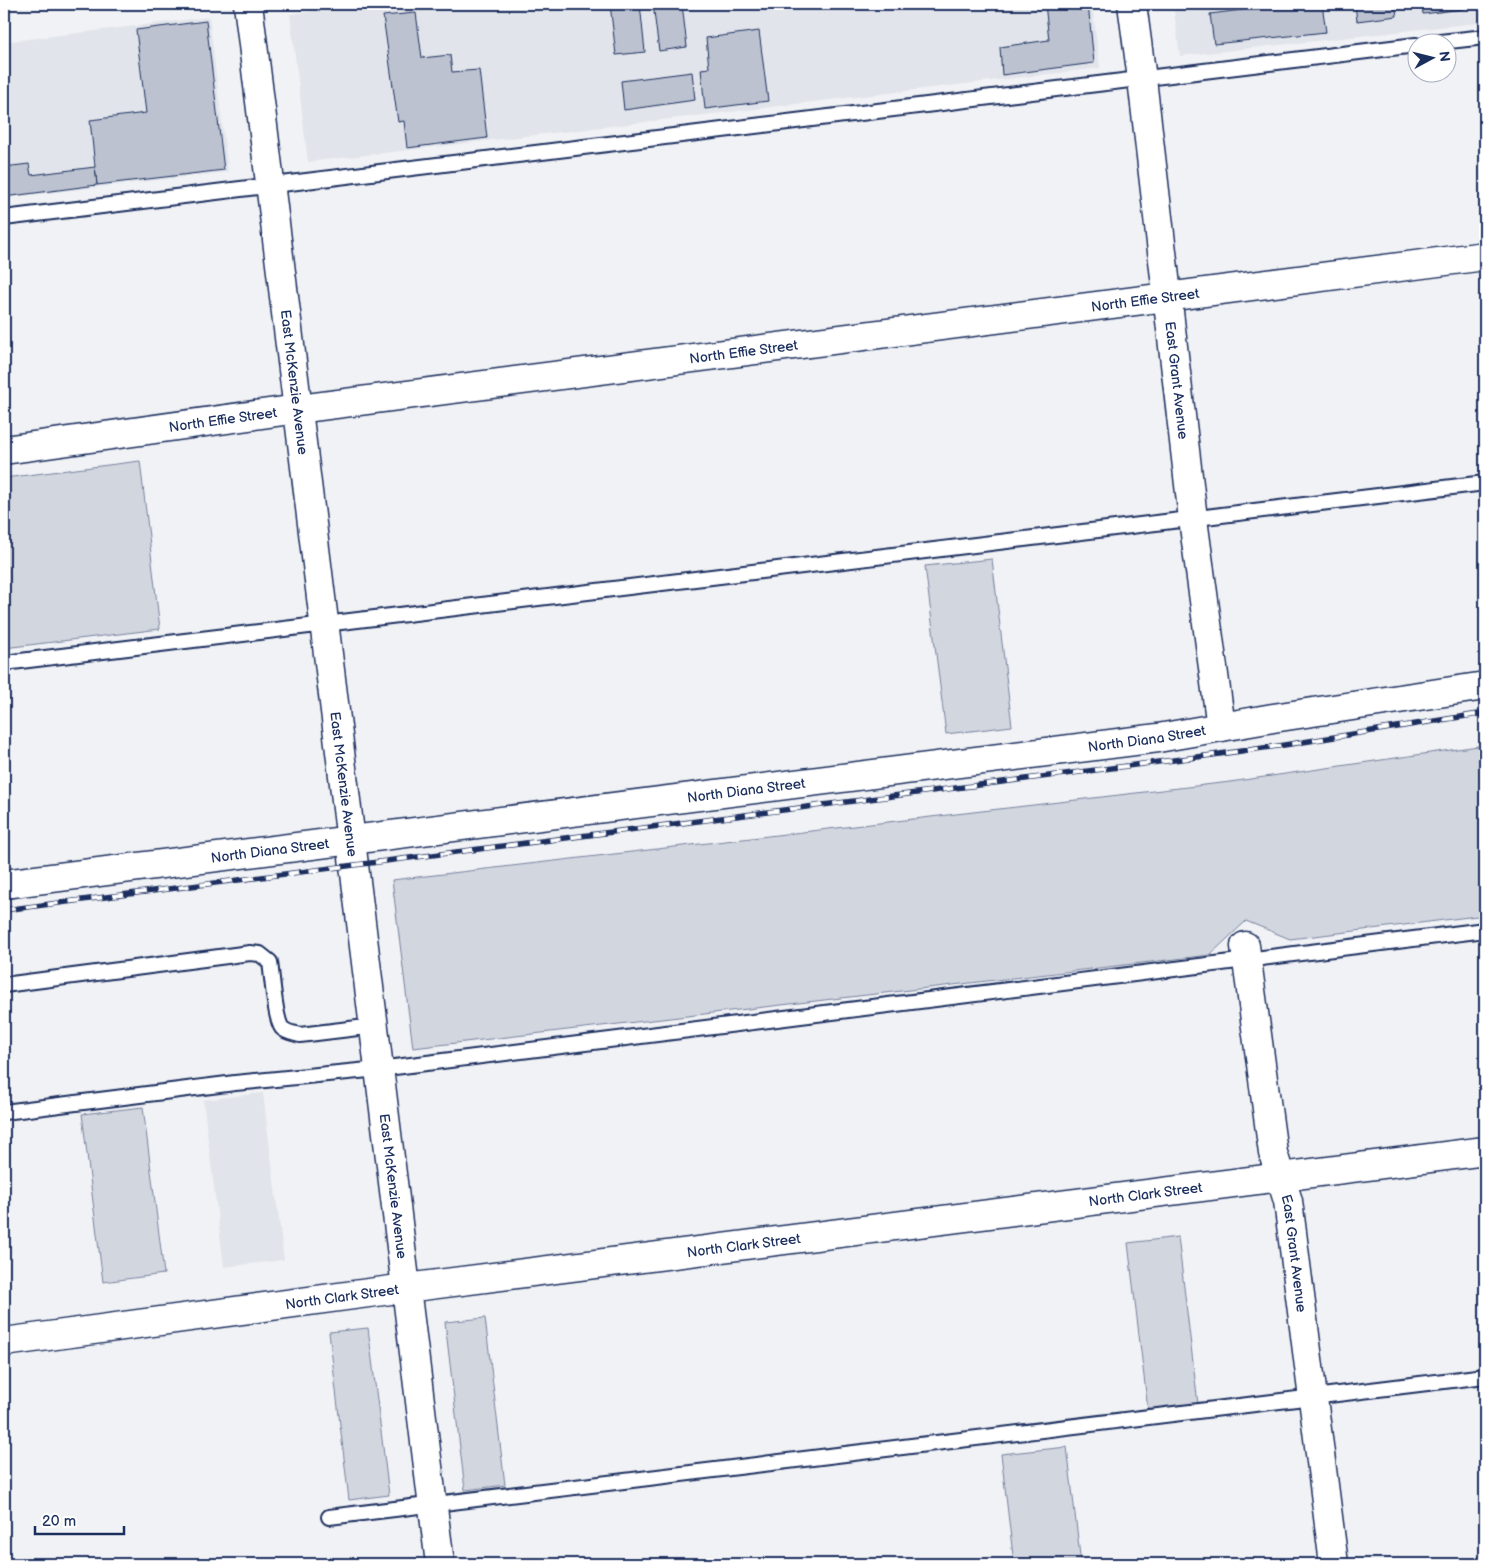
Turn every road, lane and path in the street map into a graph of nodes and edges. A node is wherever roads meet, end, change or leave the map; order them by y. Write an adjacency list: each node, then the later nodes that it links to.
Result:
1 (248, 4): 7 (street, East McKenzie Avenue)
2 (1132, 4): 6 (street, East Grant Avenue)
3 (1485, 37): 4 (lane)
4 (1456, 40)
5 (1406, 46): 6 (lane)
6 (1142, 79): 7 (lane); 10 (street, East Grant Avenue)
7 (270, 186): 8 (lane); 11 (street, East McKenzie Avenue)
8 (4, 218)
9 (1485, 256): 10 (street, North Effie Street)
10 (1167, 296): 11 (street, North Effie Street); 14 (street, East Grant Avenue)
11 (298, 410): 12 (street, North Effie Street); 15 (street, East McKenzie Avenue)
12 (4, 450)
13 (1485, 483): 14 (lane)
14 (1193, 519): 15 (lane); 18 (street, East Grant Avenue)
15 (324, 624): 16 (lane); 19 (street, East McKenzie Avenue)
16 (4, 663)
17 (1485, 686): 18 (street, North Diana Street)
18 (1221, 727): 19 (street, North Diana Street)
19 (351, 841): 20 (street, North Diana Street); 24 (street, East McKenzie Avenue)
20 (4, 884)
21 (1485, 930): 22 (lane)
22 (1246, 953): 25 (lane); 28 (street, East Grant Avenue)
23 (4, 985): 24 (lane)
24 (374, 1026): 25 (street, East McKenzie Avenue)
25 (379, 1069): 26 (lane); 29 (street, East McKenzie Avenue)
26 (4, 1112)
27 (1485, 1151): 28 (street, North Clark Street)
28 (1281, 1176): 29 (street, North Clark Street); 32 (street, East Grant Avenue)
29 (406, 1288): 30 (street, North Clark Street); 33 (street, East McKenzie Avenue)
30 (4, 1342)
31 (1485, 1376): 32 (lane)
32 (1312, 1398): 33 (lane); 36 (street, East Grant Avenue)
33 (433, 1505): 34 (lane); 35 (street, East McKenzie Avenue)
34 (329, 1517)
35 (440, 1564)
36 (1334, 1564)

